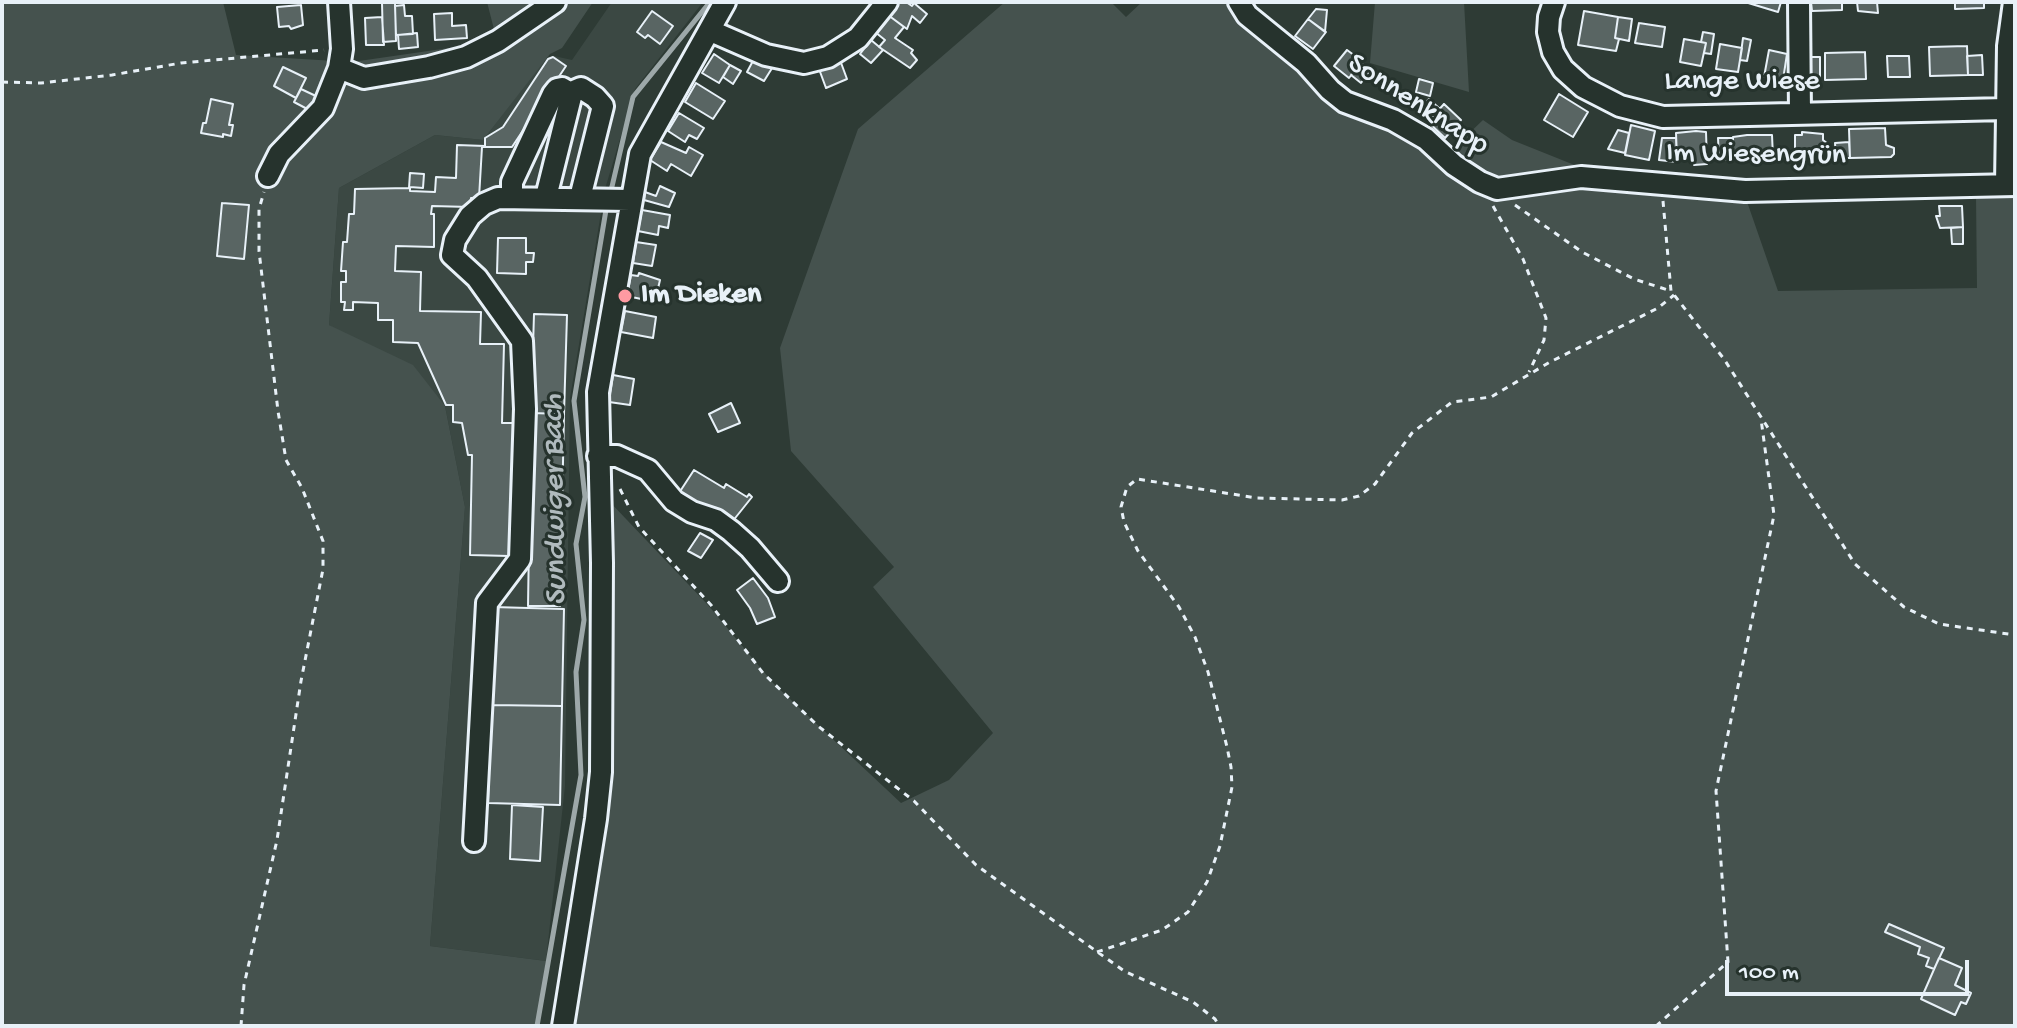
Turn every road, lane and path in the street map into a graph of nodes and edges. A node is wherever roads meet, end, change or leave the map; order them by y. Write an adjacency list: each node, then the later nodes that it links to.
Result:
1 (339, 2): 11 (street)
2 (555, 2): 11 (street)
3 (725, 2): 9 (street)
4 (887, 2): 9 (street)
5 (1239, 2): 17 (street, Sonnenknapp)
6 (1554, 2): 15 (street, Lange Wiese)
7 (1799, 2): 15 (street)
8 (2014, 2): 10 (street)
9 (711, 31): 22 (street)
10 (2011, 46): 14 (street)
11 (341, 59): 12 (path); 16 (street)
12 (2, 82)
13 (572, 94): 20 (street); 21 (street); 22 (street)
14 (2006, 109): 15 (street, Lange Wiese); 19 (street)
15 (1800, 113)
16 (268, 176): 31 (path)
17 (1488, 185): 18 (street, Im Wiesengrün); 23 (path); 24 (path)
18 (1662, 185): 19 (street, Im Wiesengrün); 23 (path)
19 (2010, 185)
20 (512, 196): 21 (street); 29 (street)
21 (546, 197): 22 (street)
22 (607, 199): 26 (street)
23 (1673, 293): 25 (path); 30 (path)
24 (1529, 372)
25 (1761, 419): 28 (path); 34 (path)
26 (598, 464): 27 (street); 30 (path); 32 (street)
27 (778, 581)
28 (2015, 635)
29 (474, 841)
30 (1097, 952): 33 (path)
31 (241, 1026)
32 (563, 1026)
33 (1219, 1026)
34 (1656, 1026)

